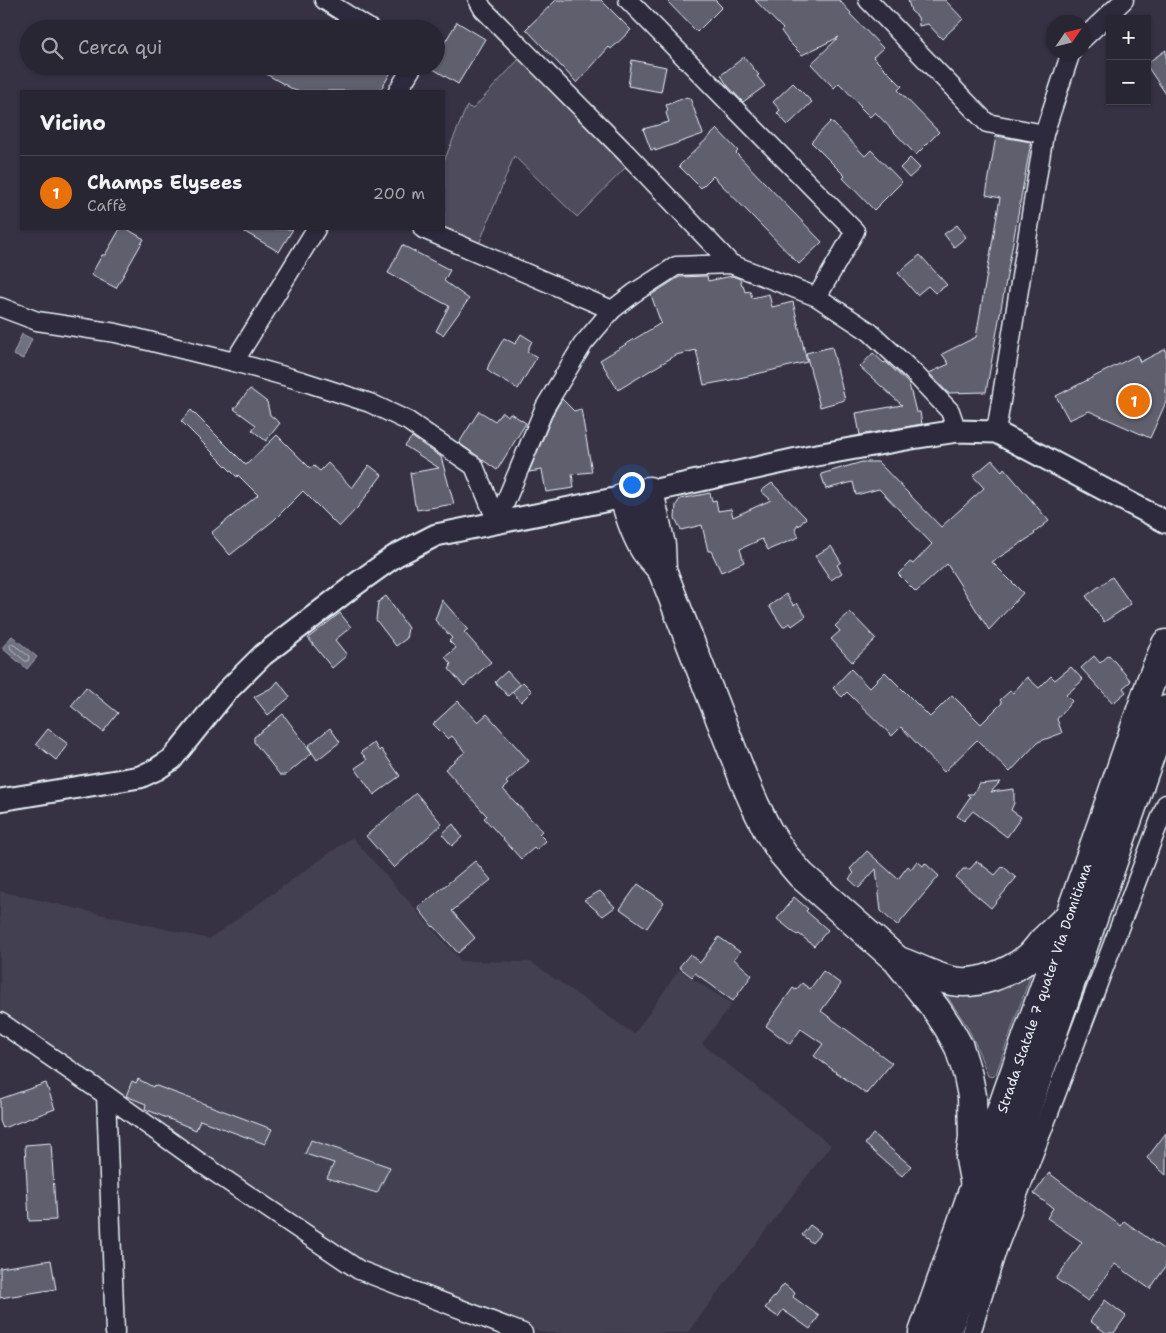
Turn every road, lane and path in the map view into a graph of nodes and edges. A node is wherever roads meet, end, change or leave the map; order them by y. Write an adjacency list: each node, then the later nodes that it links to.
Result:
1 (324, 0): 6 (street)
2 (478, 0): 14 (street)
3 (628, 0): 15 (street)
4 (868, 0): 11 (street)
5 (1124, 0): 7 (street)
6 (356, 20)
7 (1091, 31)
8 (1068, 60): 11 (street)
9 (408, 75): 10 (street)
10 (399, 90)
11 (1044, 134): 20 (street)
12 (315, 230): 18 (street)
13 (425, 230): 17 (street)
14 (731, 264): 15 (street); 17 (street)
15 (817, 297): 19 (street)
16 (0, 307): 18 (street)
17 (612, 310): 22 (street)
18 (234, 362): 22 (street)
19 (957, 431): 20 (street); 21 (street)
20 (996, 432): 23 (street)
21 (637, 494): 22 (street); 29 (highway)
22 (497, 522): 26 (street)
23 (1166, 522)
24 (1166, 644): 28 (highway, Strada Statale 7 quater Via Domitiana)
25 (1166, 710): 36 (highway, Strada Statale 7 quater Via Domitiana)
26 (0, 800)
27 (1166, 804): 37 (street)
28 (1070, 915): 29 (highway); 32 (highway, Strada Statale 7 quater Via Domitiana)
29 (897, 960): 32 (highway)
30 (0, 1022): 31 (street)
31 (106, 1095): 33 (street); 34 (street)
32 (974, 1185): 35 (highway, Strada Statale 7 quater Via Domitiana)
33 (115, 1333)
34 (523, 1333)
35 (923, 1333)
36 (946, 1333)
37 (971, 1333)

